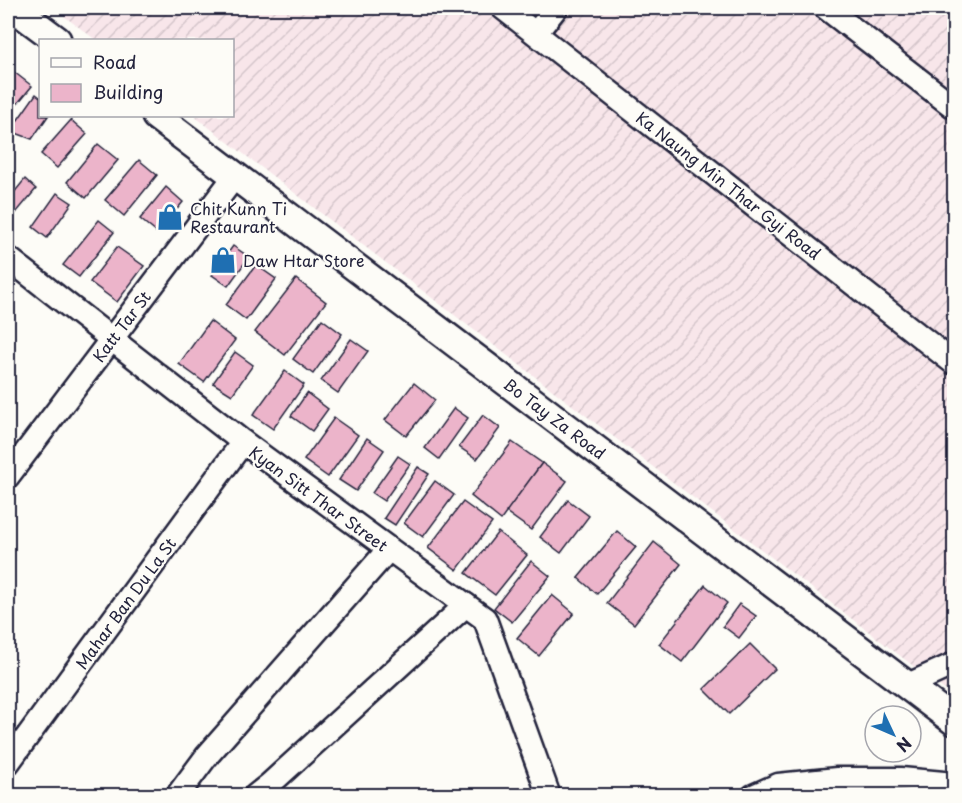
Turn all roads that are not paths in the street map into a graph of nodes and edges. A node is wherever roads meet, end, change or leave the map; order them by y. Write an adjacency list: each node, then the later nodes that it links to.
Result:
1 (14, 8): 6 (main road)
2 (503, 8): 5 (street, Ka Naung Min Thar Gyi Road)
3 (556, 8): 5 (street)
4 (826, 8): 7 (street)
5 (536, 33): 12 (street, Ka Naung Min Thar Gyi Road)
6 (56, 39)
7 (954, 107)
8 (157, 117): 9 (main road, Bo Tay Za Road)
9 (235, 176): 11 (street, Katt Tar St); 18 (main road, Bo Tay Za Road)
10 (8, 258): 11 (street, Kyan Sitt Thar Street)
11 (111, 340): 13 (street, Kyan Sitt Thar Street); 14 (street, Katt Tar St)
12 (954, 363)
13 (243, 442): 15 (street, Kyan Sitt Thar Street); 20 (street, Mahar Ban Du La St)
14 (10, 466)
15 (389, 549): 16 (street, Kyan Sitt Thar Street); 22 (street)
16 (466, 605): 23 (street); 24 (street, Kyan Sitt Thar Street)
17 (954, 664): 18 (street)
18 (908, 685): 19 (main road, Bo Tay Za Road)
19 (954, 721)
20 (8, 763)
21 (954, 784): 25 (street)
22 (177, 795)
23 (255, 795)
24 (549, 795)
25 (753, 795)

